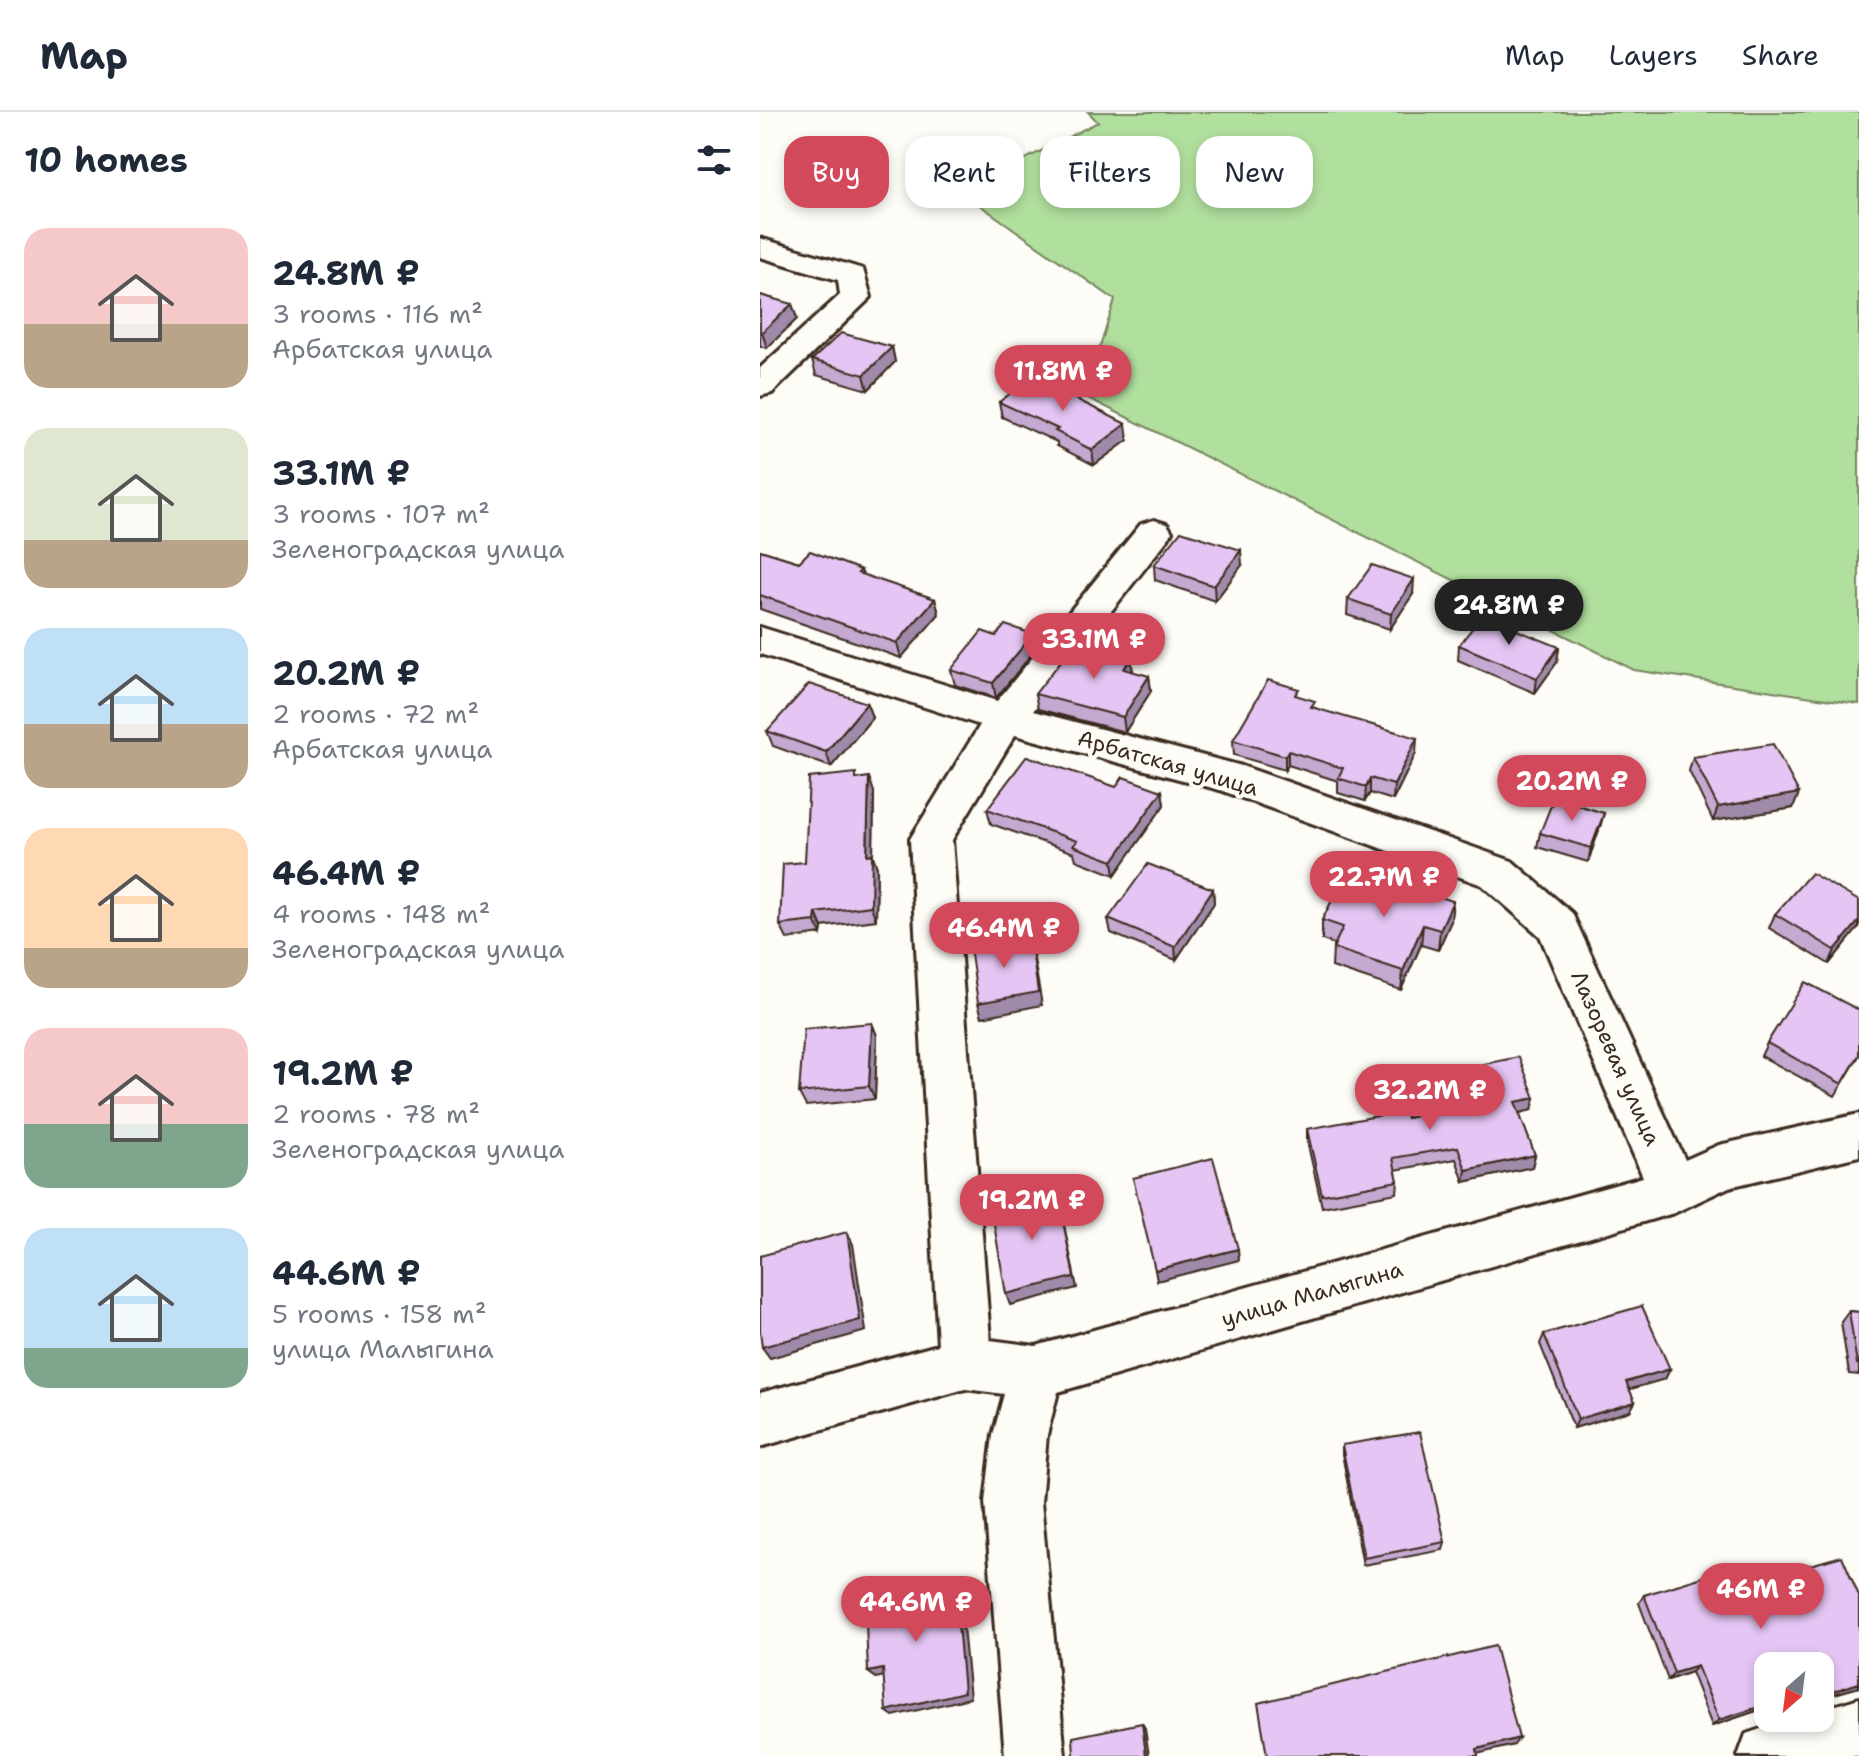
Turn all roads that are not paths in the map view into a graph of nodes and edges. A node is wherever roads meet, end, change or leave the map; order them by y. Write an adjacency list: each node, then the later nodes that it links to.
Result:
1 (760, 247): 2 (street)
2 (760, 386)
3 (1154, 532): 5 (street)
4 (760, 640): 5 (street, Арбатская улица)
5 (1005, 718): 6 (street, Арбатская улица); 9 (street)
6 (1557, 925): 8 (street, Лазоревая улица)
7 (1859, 1135): 8 (street, улица Малыгина)
8 (1674, 1191): 10 (street, улица Малыгина)
9 (965, 1363): 10 (street, улица Малыгина); 11 (street, улица Малыгина)
10 (1036, 1372): 13 (street)
11 (760, 1420)
12 (1859, 1728): 14 (street)
13 (1035, 1756)
14 (1768, 1756)

